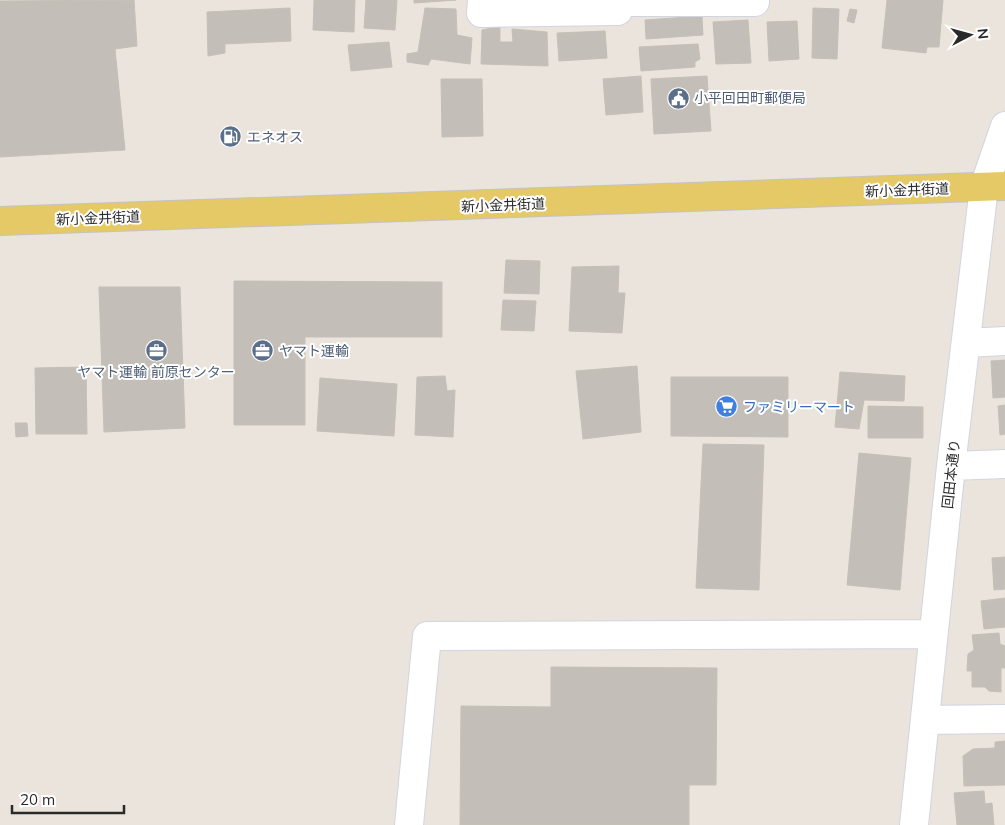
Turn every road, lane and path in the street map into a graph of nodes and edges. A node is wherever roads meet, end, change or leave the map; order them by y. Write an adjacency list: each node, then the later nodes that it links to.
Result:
1 (482, 0): 2 (street)
2 (618, 1): 3 (street)
3 (755, 2)
4 (1005, 126): 5 (street, 回田本通り)
5 (995, 187): 6 (main road, 新小金井街道); 8 (street, 回田本通り)
6 (0, 221)
7 (1005, 341): 8 (street)
8 (966, 343): 10 (street, 回田本通り)
9 (1005, 464): 10 (street)
10 (951, 466): 11 (street, 回田本通り)
11 (933, 634): 13 (street, 回田本通り); 14 (street)
12 (1005, 719): 13 (street)
13 (926, 720): 15 (street, 回田本通り)
14 (409, 825)
15 (914, 825)

